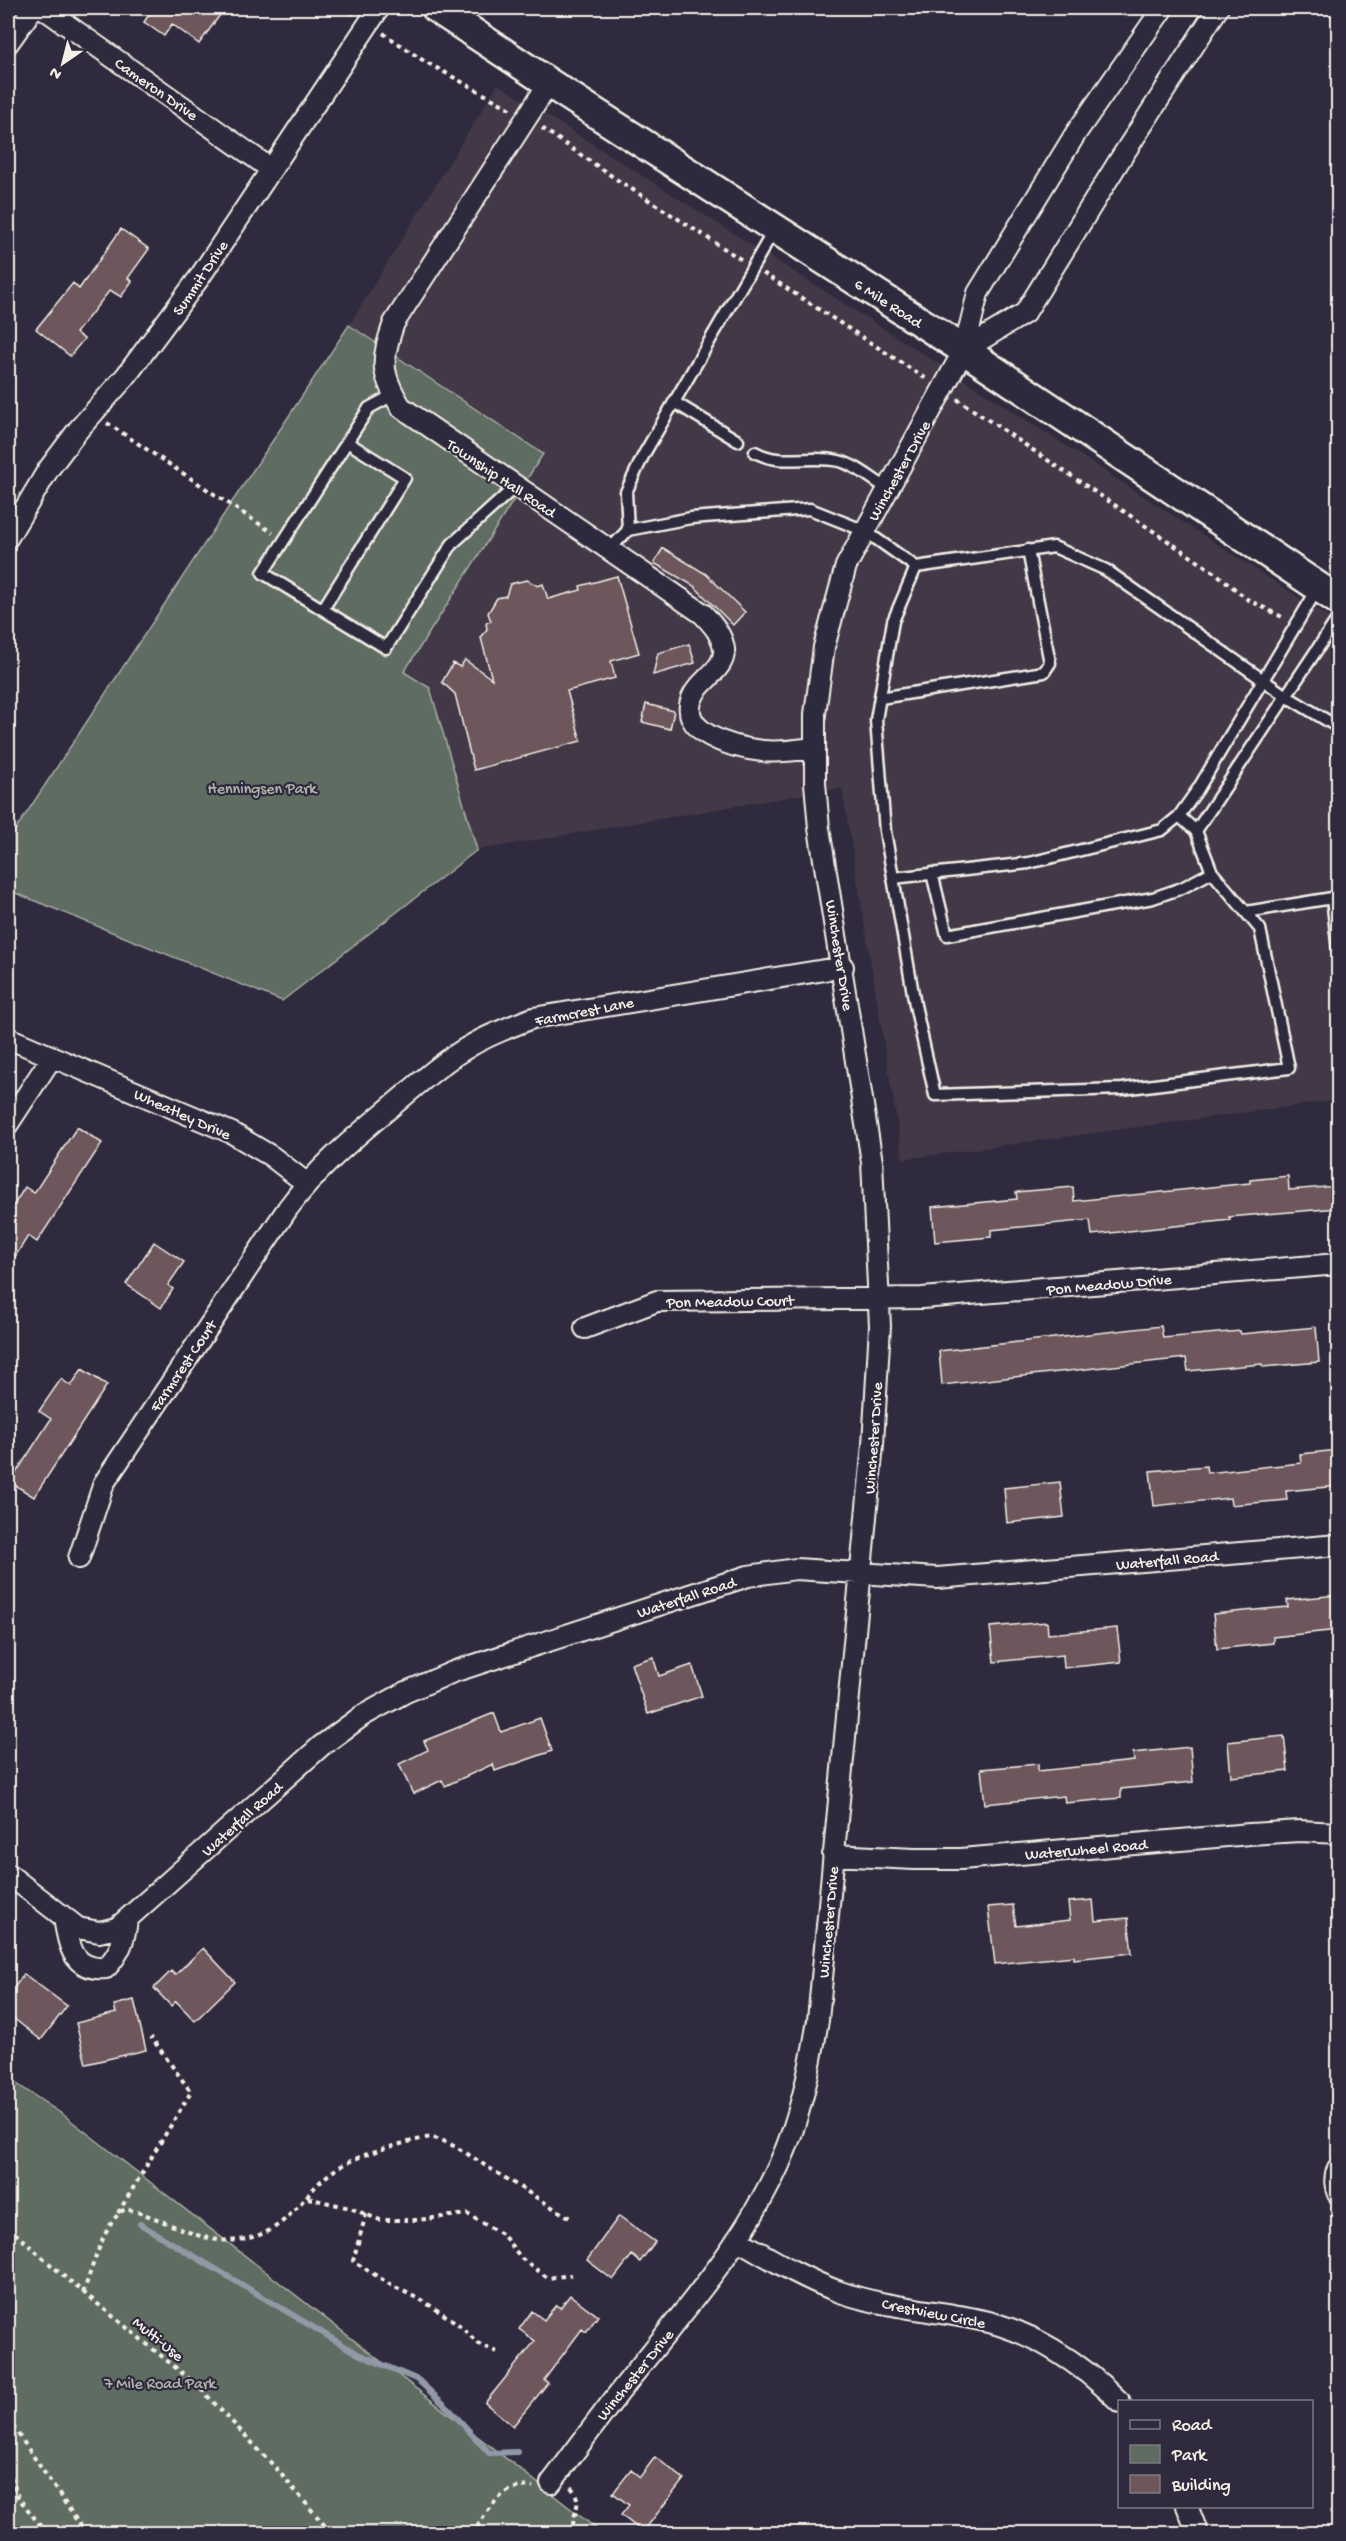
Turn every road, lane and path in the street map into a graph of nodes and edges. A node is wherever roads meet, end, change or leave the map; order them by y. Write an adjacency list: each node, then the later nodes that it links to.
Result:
1 (33, 8): 8 (street)
2 (43, 8): 11 (street, Cameron Drive)
3 (345, 8): 7 (path)
4 (436, 8): 9 (street, 6 Mile Road)
5 (1162, 8): 14 (street, Winchester Drive)
6 (1218, 8): 14 (street, Winchester Drive)
7 (373, 16): 10 (path); 11 (street, Summit Drive)
8 (8, 43)
9 (549, 83): 10 (street, Township Hall Road); 12 (street, 6 Mile Road)
10 (527, 118): 13 (path); 16 (street, Township Hall Road)
11 (271, 169): 18 (street, Summit Drive)
12 (775, 229): 13 (lane); 14 (street, 6 Mile Road)
13 (753, 267): 15 (path); 17 (lane)
14 (964, 350): 15 (street, Winchester Drive); 31 (street, 6 Mile Road)
15 (942, 389): 23 (street, Winchester Drive); 34 (path)
16 (393, 394): 20 (lane); 22 (street, Township Hall Road)
17 (674, 402): 19 (lane); 24 (lane)
18 (93, 413): 26 (street, Summit Drive); 27 (path)
19 (738, 441)
20 (347, 442): 27 (lane); 32 (lane)
21 (755, 452): 23 (lane)
22 (516, 486): 28 (street, Township Hall Road); 32 (lane)
23 (888, 489): 25 (street, Winchester Drive)
24 (628, 530): 25 (lane); 28 (lane)
25 (865, 531): 30 (lane); 39 (street, Winchester Drive)
26 (8, 537)
27 (284, 540): 32 (lane)
28 (609, 550): 39 (street, Township Hall Road)
29 (1028, 550): 30 (lane); 35 (lane); 37 (lane)
30 (916, 567): 37 (lane)
31 (1328, 594): 34 (lane)
32 (323, 609)
33 (1338, 618): 36 (lane)
34 (1296, 624): 35 (lane)
35 (1264, 679): 36 (lane); 40 (lane)
36 (1286, 696): 38 (lane); 41 (lane)
37 (880, 698): 44 (lane)
38 (1338, 728)
39 (813, 748): 47 (street, Winchester Drive)
40 (1179, 816): 41 (lane); 43 (lane)
41 (1196, 831): 42 (lane)
42 (1212, 872): 43 (lane); 45 (lane)
43 (932, 873): 44 (lane)
44 (892, 878): 45 (lane)
45 (1246, 912): 46 (lane)
46 (1338, 951)
47 (843, 967): 51 (street, Farmcrest Lane); 53 (street, Winchester Drive)
48 (8, 1038): 49 (street)
49 (52, 1056): 50 (street); 51 (street, Wheatley Drive)
50 (8, 1124)
51 (306, 1183): 56 (street, Farmcrest Court)
52 (1338, 1264): 53 (street, Pon Meadow Drive)
53 (879, 1298): 54 (street, Pon Meadow Court); 57 (street, Winchester Drive)
54 (585, 1328)
55 (1338, 1545): 57 (street, Waterfall Road)
56 (79, 1558)
57 (860, 1573): 59 (street, Winchester Drive); 62 (street, Waterfall Road)
58 (1338, 1833): 59 (street, Waterwheel Road)
59 (833, 1855): 71 (street, Winchester Drive)
60 (8, 1874): 61 (street, Waterfall Road)
61 (64, 1918): 62 (street, Waterfall Road); 62 (street)
62 (127, 1921)
63 (151, 2037): 67 (path)
64 (1338, 2168): 65 (street)
65 (1338, 2194)
66 (308, 2198): 67 (path); 68 (path); 69 (path)
67 (117, 2213): 73 (path)
68 (366, 2214): 72 (path); 74 (path)
69 (572, 2219)
70 (8, 2227): 73 (path, Multi-Use)
71 (738, 2240): 75 (street, Crestview Circle); 78 (street, Winchester Drive)
72 (571, 2276)
73 (83, 2293): 82 (path, Multi-Use)
74 (497, 2352)
75 (1118, 2400)
76 (8, 2419): 81 (path)
77 (8, 2468): 80 (path)
78 (556, 2476): 83 (path); 84 (path)
79 (1188, 2508): 85 (street)
80 (47, 2534)
81 (86, 2534)
82 (332, 2534)
83 (472, 2534)
84 (574, 2534)
85 (1198, 2534)

